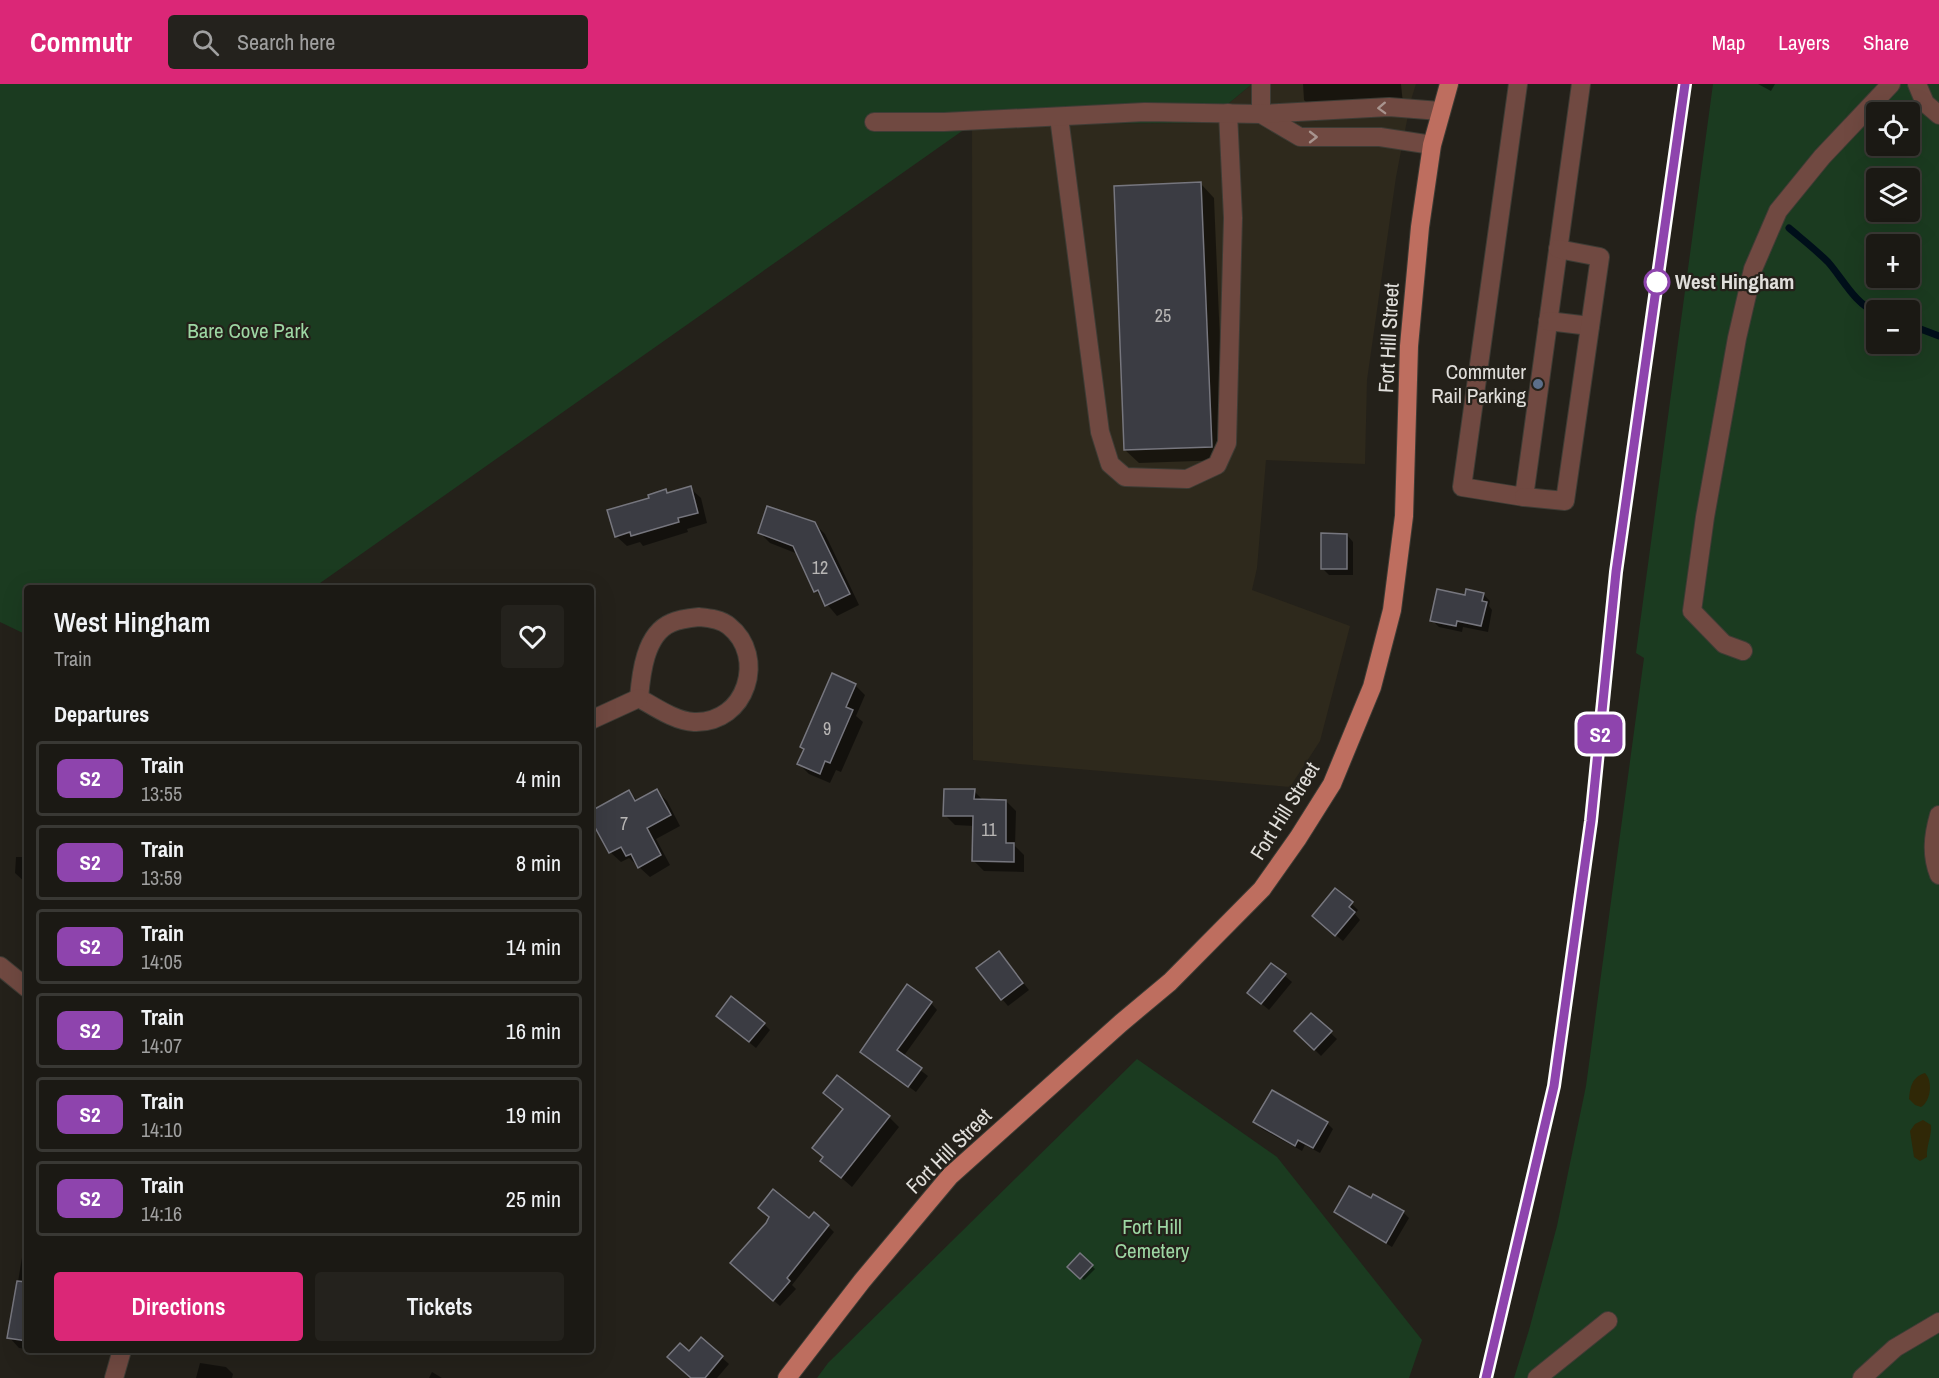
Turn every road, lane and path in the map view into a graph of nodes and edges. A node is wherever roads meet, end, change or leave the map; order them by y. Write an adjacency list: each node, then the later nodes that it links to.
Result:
1 (1261, 84): 11 (street)
2 (1449, 84): 9 (main road, Fort Hill Street)
3 (1518, 84): 19 (street)
4 (1581, 84): 16 (street)
5 (1891, 84): 20 (street)
6 (1897, 84): 8 (street)
7 (1917, 84): 8 (street)
8 (1925, 103): 12 (street)
9 (1440, 111): 11 (street, one-way to 11); 15 (main road, Fort Hill Street)
10 (1228, 113): 11 (street); 13 (street); 13 (street)
11 (1261, 114): 15 (street, one-way to 15)
12 (1939, 115)
13 (1059, 117): 14 (street)
14 (874, 122)
15 (1432, 145): 31 (main road, Fort Hill Street)
16 (1558, 249): 17 (street); 18 (street)
17 (1548, 321): 18 (street); 19 (street)
18 (1590, 326): 19 (street)
19 (1524, 497)
20 (1743, 651)
21 (639, 698): 21 (street); 22 (street)
22 (594, 719)
23 (1939, 815): 24 (street)
24 (1939, 875)
25 (0, 966): 26 (street)
26 (24, 986)
27 (1608, 1321): 32 (street)
28 (1939, 1322): 33 (street)
29 (121, 1353): 30 (street)
30 (114, 1378)
31 (787, 1378)
32 (1537, 1378)
33 (1862, 1378)

